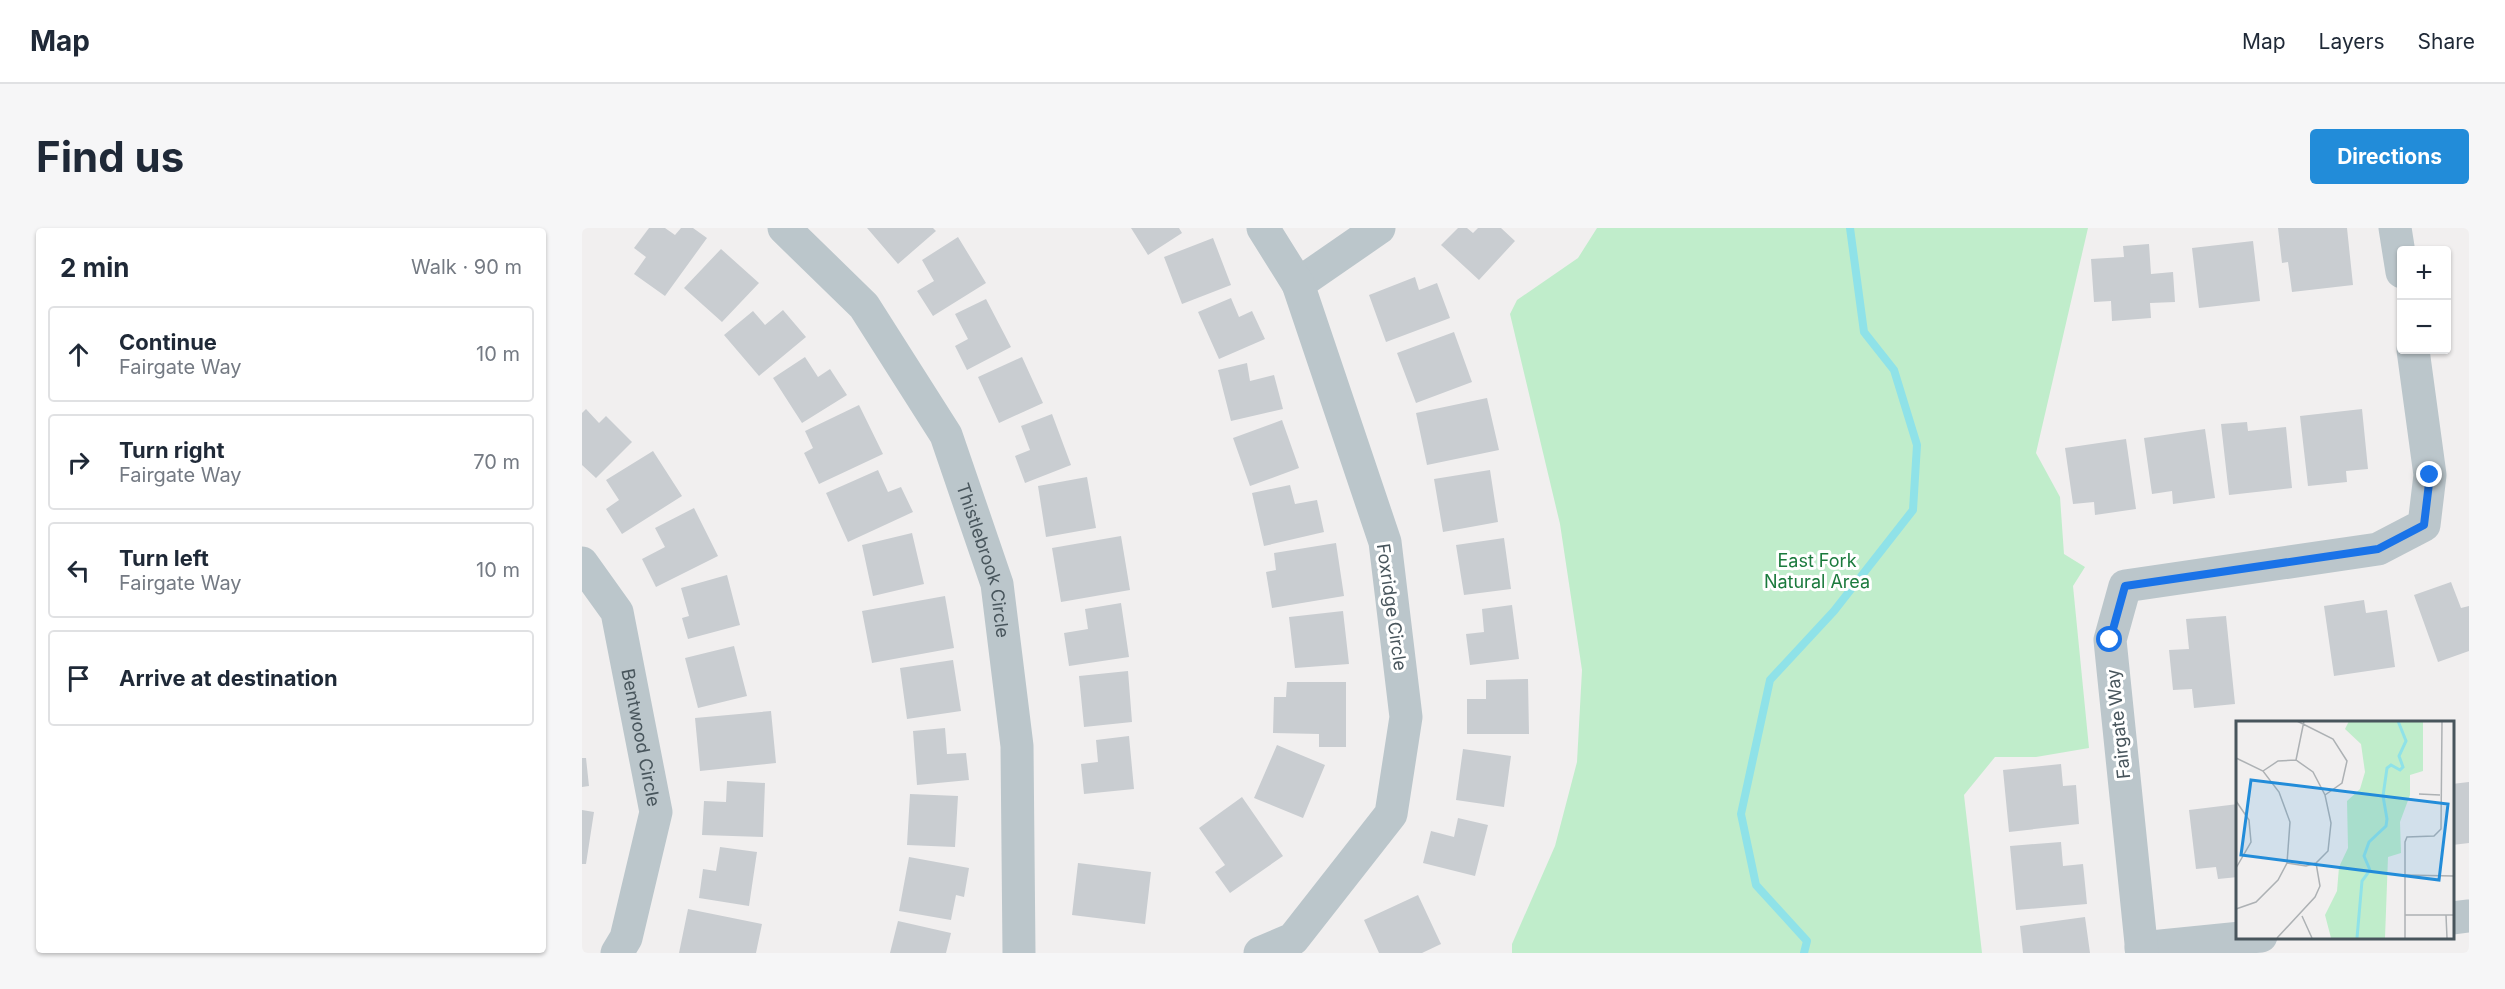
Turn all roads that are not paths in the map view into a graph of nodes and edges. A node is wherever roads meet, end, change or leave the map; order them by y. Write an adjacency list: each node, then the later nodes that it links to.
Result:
1 (784, 228): 15 (street, Thistlebrook Circle)
2 (1263, 228): 6 (street, Foxridge Circle)
3 (1379, 228): 6 (street)
4 (2395, 228): 5 (street)
5 (2398, 246)
6 (1298, 284): 12 (street, Foxridge Circle)
7 (2413, 354): 13 (street, Fairgate Way)
8 (582, 563): 14 (street, Bentwood Circle)
9 (2469, 916): 10 (street)
10 (2454, 918)
11 (2244, 938): 13 (street)
12 (1296, 946): 16 (street, Foxridge Circle)
13 (2142, 951)
14 (617, 953)
15 (1019, 953)
16 (1260, 953)

